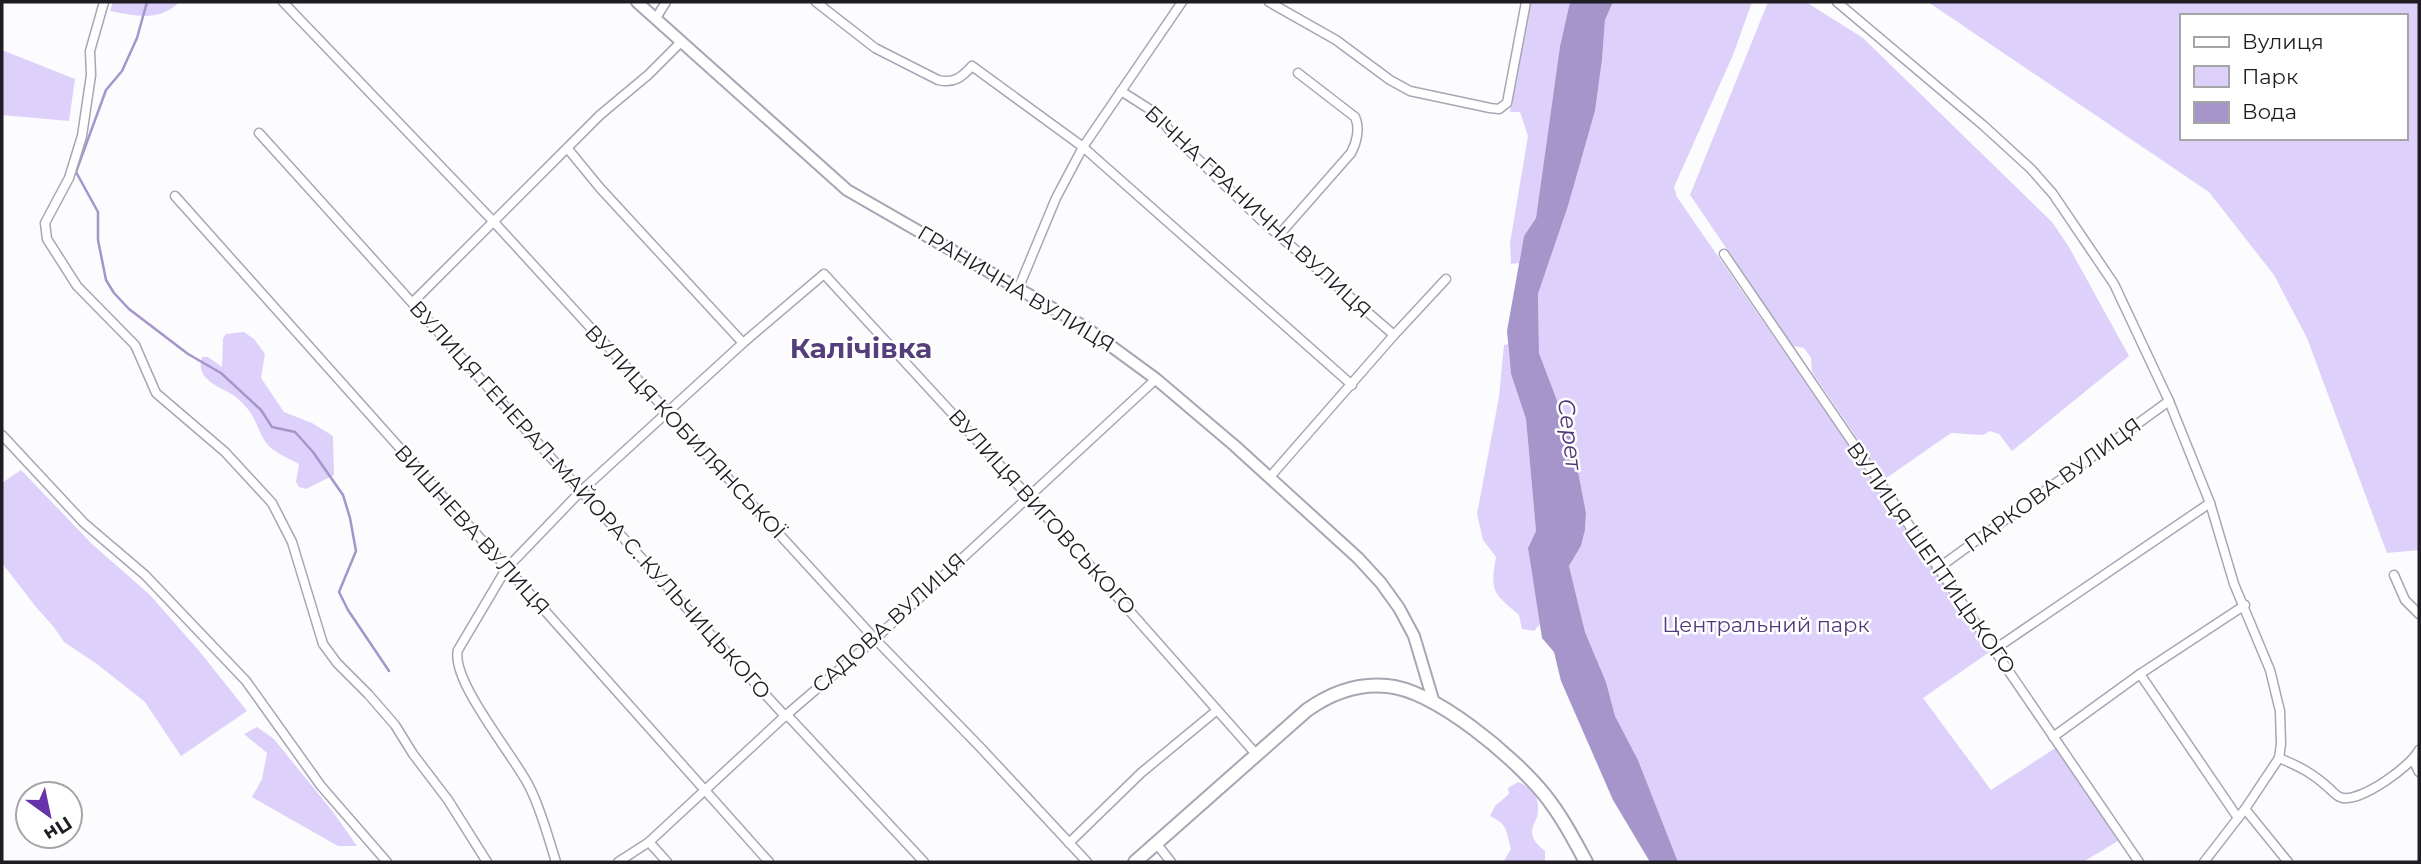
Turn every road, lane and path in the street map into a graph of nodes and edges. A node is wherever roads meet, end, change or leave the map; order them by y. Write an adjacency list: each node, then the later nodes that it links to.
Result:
1 (104, 2): 59 (street)
2 (284, 2): 18 (street, ВУЛИЦЯ КОБИЛЯНСЬКОЇ)
3 (637, 2): 10 (street, ГРАНИЧНА ВУЛИЦЯ)
4 (666, 2): 10 (street)
5 (816, 2): 15 (street)
6 (1182, 2): 13 (street, БІЧНА ГРАНИЧНА ВУЛИЦЯ)
7 (1269, 2): 8 (street)
8 (1526, 2)
9 (1837, 2): 28 (street)
10 (656, 18): 11 (street, ГРАНИЧНА ВУЛИЦЯ)
11 (682, 41): 16 (street); 22 (street, ГРАНИЧНА ВУЛИЦЯ)
12 (1298, 73): 19 (street)
13 (1121, 91): 15 (street, БІЧНА ГРАНИЧНА ВУЛИЦЯ); 19 (street, БІЧНА ГРАНИЧНА ВУЛИЦЯ)
14 (259, 133): 23 (street, ВУЛИЦЯ ГЕНЕРАЛ-МАЙОРА С. КУЛЬЧИЦЬКОГО)
15 (1083, 147): 22 (street, БІЧНА ГРАНИЧНА ВУЛИЦЯ); 27 (street)
16 (568, 149): 18 (street); 25 (street)
17 (175, 196): 35 (street, ВИШНЕВА ВУЛИЦЯ)
18 (493, 221): 23 (street); 29 (street, ВУЛИЦЯ КОБИЛЯНСЬКОЇ)
19 (1279, 235): 24 (street, БІЧНА ГРАНИЧНА ВУЛИЦЯ)
20 (1724, 254): 36 (street, ВУЛИЦЯ ШЕПТИЦЬКОГО)
21 (1446, 279): 24 (street)
22 (1019, 287): 26 (street, ГРАНИЧНА ВУЛИЦЯ)
23 (413, 302): 32 (street, ВУЛИЦЯ ГЕНЕРАЛ-МАЙОРА С. КУЛЬЧИЦЬКОГО)
24 (1394, 335): 27 (street)
25 (743, 343): 29 (street); 33 (street, ВУЛИЦЯ ВИГОВСЬКОГО)
26 (1156, 379): 31 (street, ГРАНИЧНА ВУЛИЦЯ); 33 (street, САДОВА ВУЛИЦЯ)
27 (1352, 385): 31 (street)
28 (2169, 401): 34 (street); 36 (street, ПАРКОВА ВУЛИЦЯ)
29 (666, 412): 32 (street); 40 (street, ВУЛИЦЯ КОБИЛЯНСЬКОЇ)
30 (2, 435): 58 (street)
31 (1269, 478): 43 (street, ГРАНИЧНА ВУЛИЦЯ)
32 (580, 492): 35 (street); 45 (street, ВУЛИЦЯ ГЕНЕРАЛ-МАЙОРА С. КУЛЬЧИЦЬКОГО)
33 (1029, 497): 40 (street, САДОВА ВУЛИЦЯ); 44 (street, ВУЛИЦЯ ВИГОВСЬКОГО)
34 (2210, 503): 38 (street); 41 (street)
35 (506, 569): 52 (street, ВИШНЕВА ВУЛИЦЯ); 60 (street)
36 (1937, 569): 41 (street, ВУЛИЦЯ ШЕПТИЦЬКОГО)
37 (2394, 575): 39 (street)
38 (2245, 605): 42 (street); 49 (street)
39 (2419, 614)
40 (875, 639): 45 (street, САДОВА ВУЛИЦЯ); 56 (street, ВУЛИЦЯ КОБИЛЯНСЬКОЇ)
41 (1995, 649): 46 (street, ВУЛИЦЯ ШЕПТИЦЬКОГО)
42 (2140, 674): 46 (street); 54 (street)
43 (1434, 704): 48 (main road); 68 (main road)
44 (1216, 711): 48 (street, ВУЛИЦЯ ВИГОВСЬКОГО); 56 (street)
45 (785, 716): 52 (street, САДОВА ВУЛИЦЯ); 64 (street, ВУЛИЦЯ ГЕНЕРАЛ-МАЙОРА С. КУЛЬЧИЦЬКОГО)
46 (2053, 737): 69 (street, ВУЛИЦЯ ШЕПТИЦЬКОГО)
47 (2419, 751): 50 (street)
48 (1256, 754): 57 (main road)
49 (2279, 758): 50 (street); 53 (street)
50 (2413, 760): 51 (street)
51 (2419, 772)
52 (705, 791): 55 (street, САДОВА ВУЛИЦЯ); 63 (street, ВИШНЕВА ВУЛИЦЯ)
53 (2245, 808): 54 (street); 71 (street)
54 (2238, 818): 70 (street)
55 (649, 842): 61 (street, САДОВА ВУЛИЦЯ); 62 (street)
56 (1069, 842): 65 (street, ВУЛИЦЯ КОБИЛЯНСЬКОЇ)
57 (1156, 843): 66 (main road); 67 (street)
58 (387, 862)
59 (487, 862)
60 (556, 862)
61 (618, 862)
62 (667, 862)
63 (769, 862)
64 (923, 862)
65 (1087, 862)
66 (1135, 862)
67 (1171, 862)
68 (1586, 862)
69 (2139, 862)
70 (2204, 862)
71 (2288, 862)

